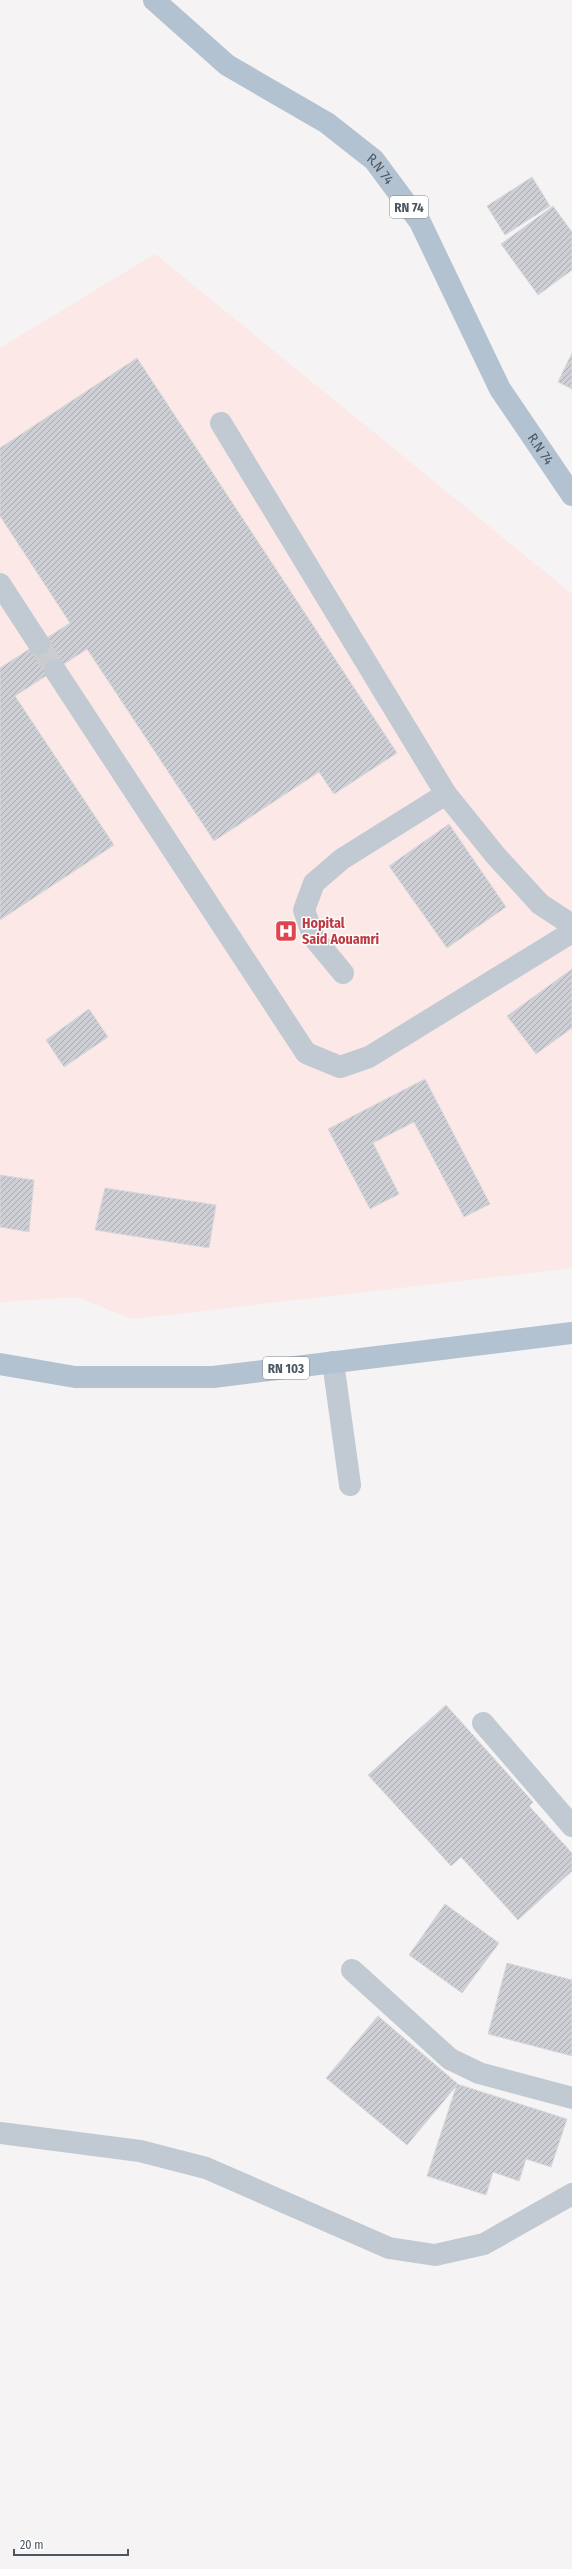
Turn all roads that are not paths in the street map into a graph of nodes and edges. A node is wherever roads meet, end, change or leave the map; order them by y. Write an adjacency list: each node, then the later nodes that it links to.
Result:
1 (154, 0): 3 (main road, R.N 74 / RN 74)
2 (221, 423): 7 (street)
3 (572, 495)
4 (0, 584): 5 (street)
5 (39, 644)
6 (55, 670): 9 (street)
7 (446, 794): 8 (street); 10 (street)
8 (572, 925)
9 (572, 932)
10 (343, 973)
11 (572, 1333): 12 (main road, RN 103)
12 (333, 1362): 13 (main road, RN 103); 14 (street)
13 (0, 1364)
14 (350, 1485)
15 (483, 1723): 17 (street)
16 (572, 1798): 17 (street)
17 (569, 1823)
18 (352, 1970): 19 (street)
19 (572, 2098)
20 (0, 2133): 21 (street)
21 (572, 2194)

